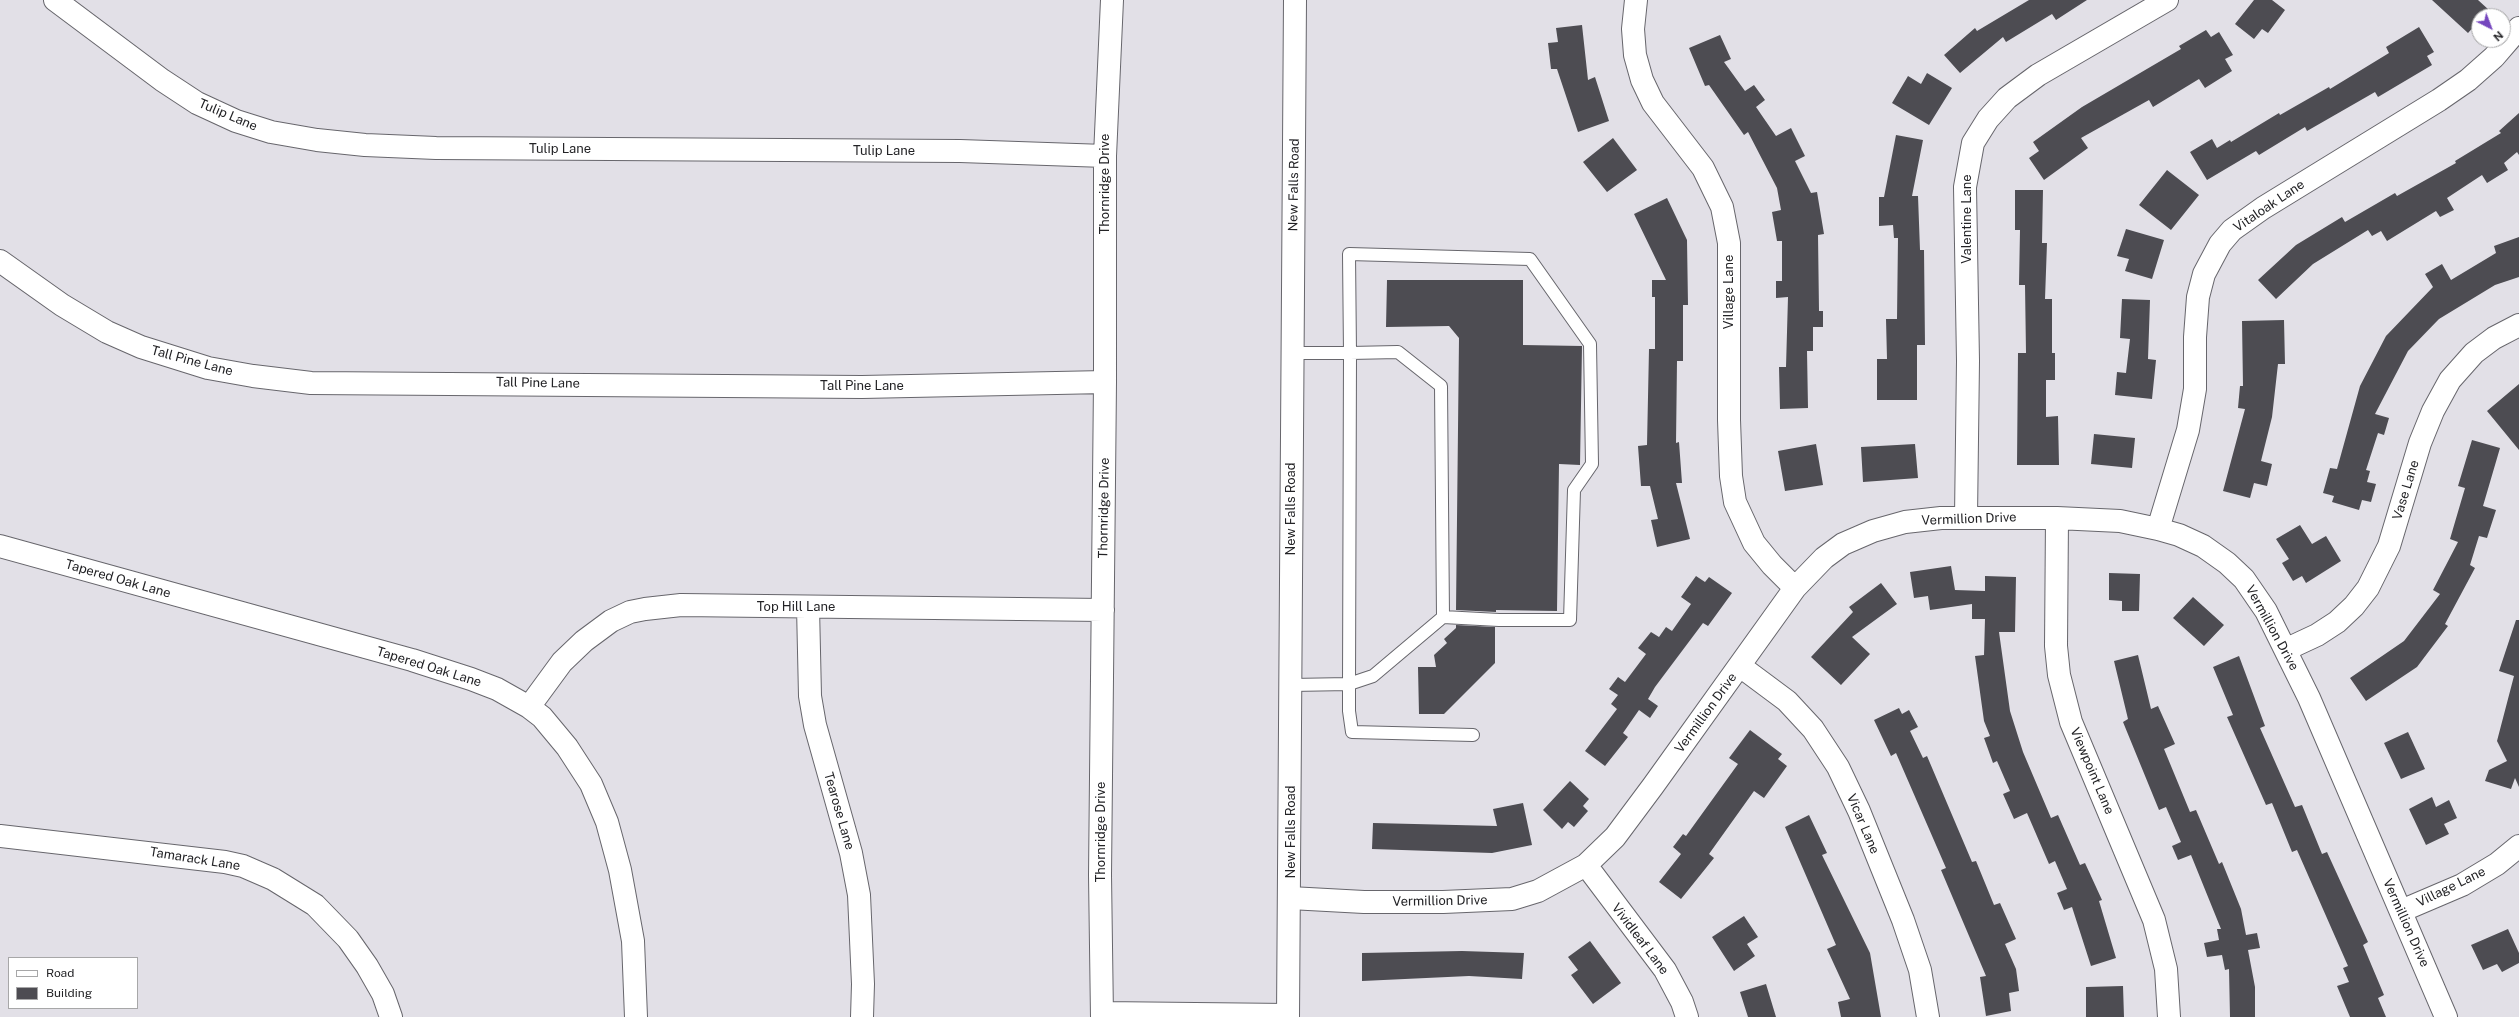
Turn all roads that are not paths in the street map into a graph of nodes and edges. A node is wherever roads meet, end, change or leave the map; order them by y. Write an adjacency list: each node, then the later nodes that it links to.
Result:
1 (55, 0): 7 (street, Tulip Lane)
2 (1112, 0): 7 (street, Thornridge Drive)
3 (1295, 0): 10 (street, New Falls Road)
4 (1636, 0): 17 (street, Village Lane)
5 (2167, 0): 13 (street, Valentine Lane)
6 (2519, 28): 15 (street, Vitaloak Lane)
7 (1105, 156): 12 (street, Thornridge Drive)
8 (0, 261): 12 (street, Tall Pine Lane)
9 (2519, 325): 21 (street, Vase Lane)
10 (1292, 353): 11 (lane); 23 (street, New Falls Road)
11 (1350, 353): 20 (lane); 20 (lane); 24 (lane)
12 (1105, 382): 19 (street, Thornridge Drive)
13 (1966, 517): 14 (street, Vermillion Drive); 17 (street, Vermillion Drive)
14 (2057, 518): 15 (street, Vermillion Drive); 39 (street, Viewpoint Lane)
15 (2158, 529): 21 (street, Vermillion Drive)
16 (0, 546): 25 (street, Tapered Oak Lane)
17 (1795, 588): 22 (street, Vermillion Drive)
18 (808, 607): 19 (street, Top Hill Lane); 25 (street, Top Hill Lane); 36 (street, Tearose Lane)
19 (1103, 610): 32 (street, Thornridge Drive)
20 (1443, 617): 24 (lane)
21 (2287, 649): 31 (street, Vermillion Drive)
22 (1740, 666): 29 (street, Vermillion Drive); 38 (street, Vicar Lane)
23 (1291, 684): 24 (lane); 30 (street, New Falls Road)
24 (1350, 684): 26 (lane)
25 (529, 707): 35 (street, Tapered Oak Lane)
26 (1473, 735)
27 (0, 836): 34 (street, Tamarack Lane)
28 (2519, 846): 31 (street, Village Lane)
29 (1586, 865): 30 (street, Vermillion Drive); 37 (street, Vividleaf Lane)
30 (1290, 898): 33 (street, New Falls Road)
31 (2401, 911): 40 (street, Vermillion Drive)
32 (1102, 1015): 33 (street)
33 (1288, 1016)
34 (391, 1017)
35 (636, 1017)
36 (862, 1017)
37 (1687, 1017)
38 (1928, 1017)
39 (2169, 1017)
40 (2446, 1017)

